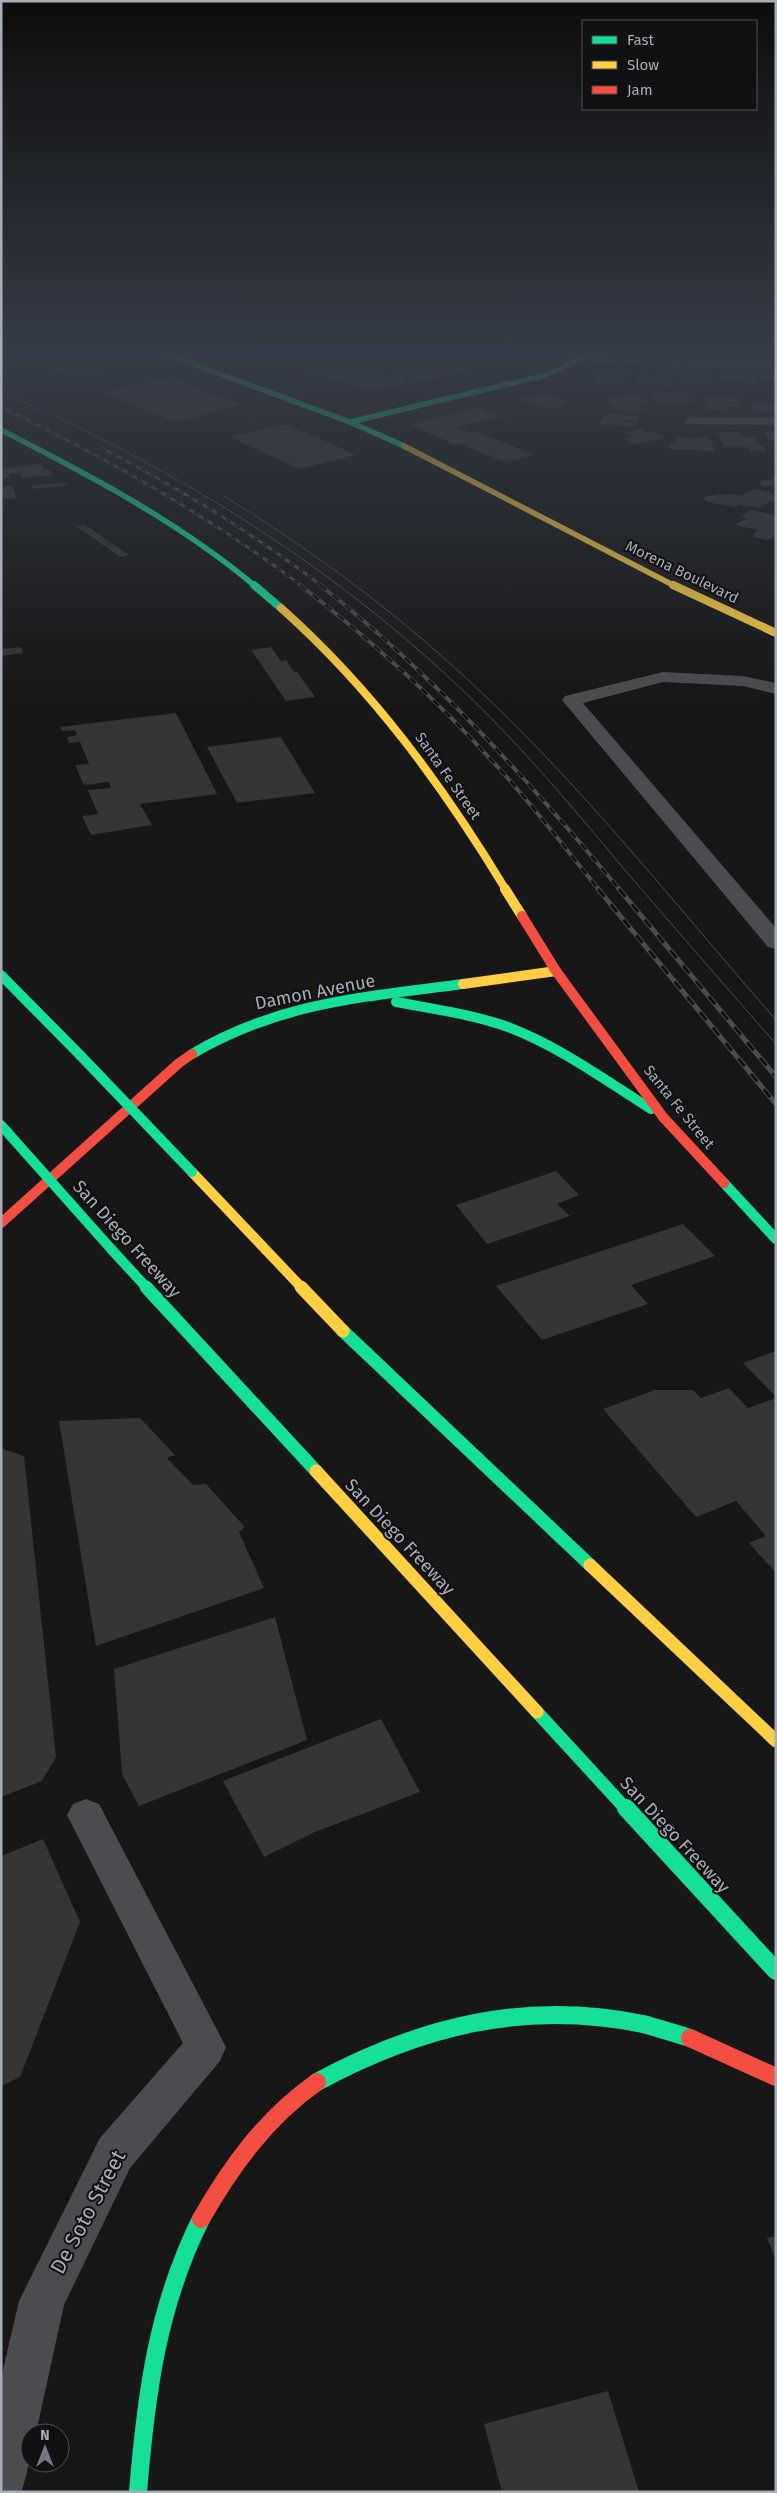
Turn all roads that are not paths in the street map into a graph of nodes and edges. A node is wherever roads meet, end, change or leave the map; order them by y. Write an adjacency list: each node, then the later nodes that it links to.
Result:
1 (82, 470): 6 (main road, Santa Fe Street)
2 (453, 470): 3 (main road, Morena Boulevard)
3 (776, 633)
4 (776, 689): 5 (street)
5 (776, 942)
6 (556, 971): 8 (main road, Damon Avenue); 9 (main road, Santa Fe Street)
7 (1, 976): 13 (main road, bridge)
8 (373, 998): 9 (main road); 11 (main road, Damon Avenue)
9 (663, 1117): 12 (main road, Santa Fe Street)
10 (1, 1125): 15 (main road, San Diego Freeway, bridge)
11 (1, 1223)
12 (776, 1239)
13 (776, 1741)
14 (86, 1815): 17 (street, De Soto Street)
15 (776, 1971)
16 (776, 2077): 18 (main road)
17 (1, 2482)
18 (138, 2492)

